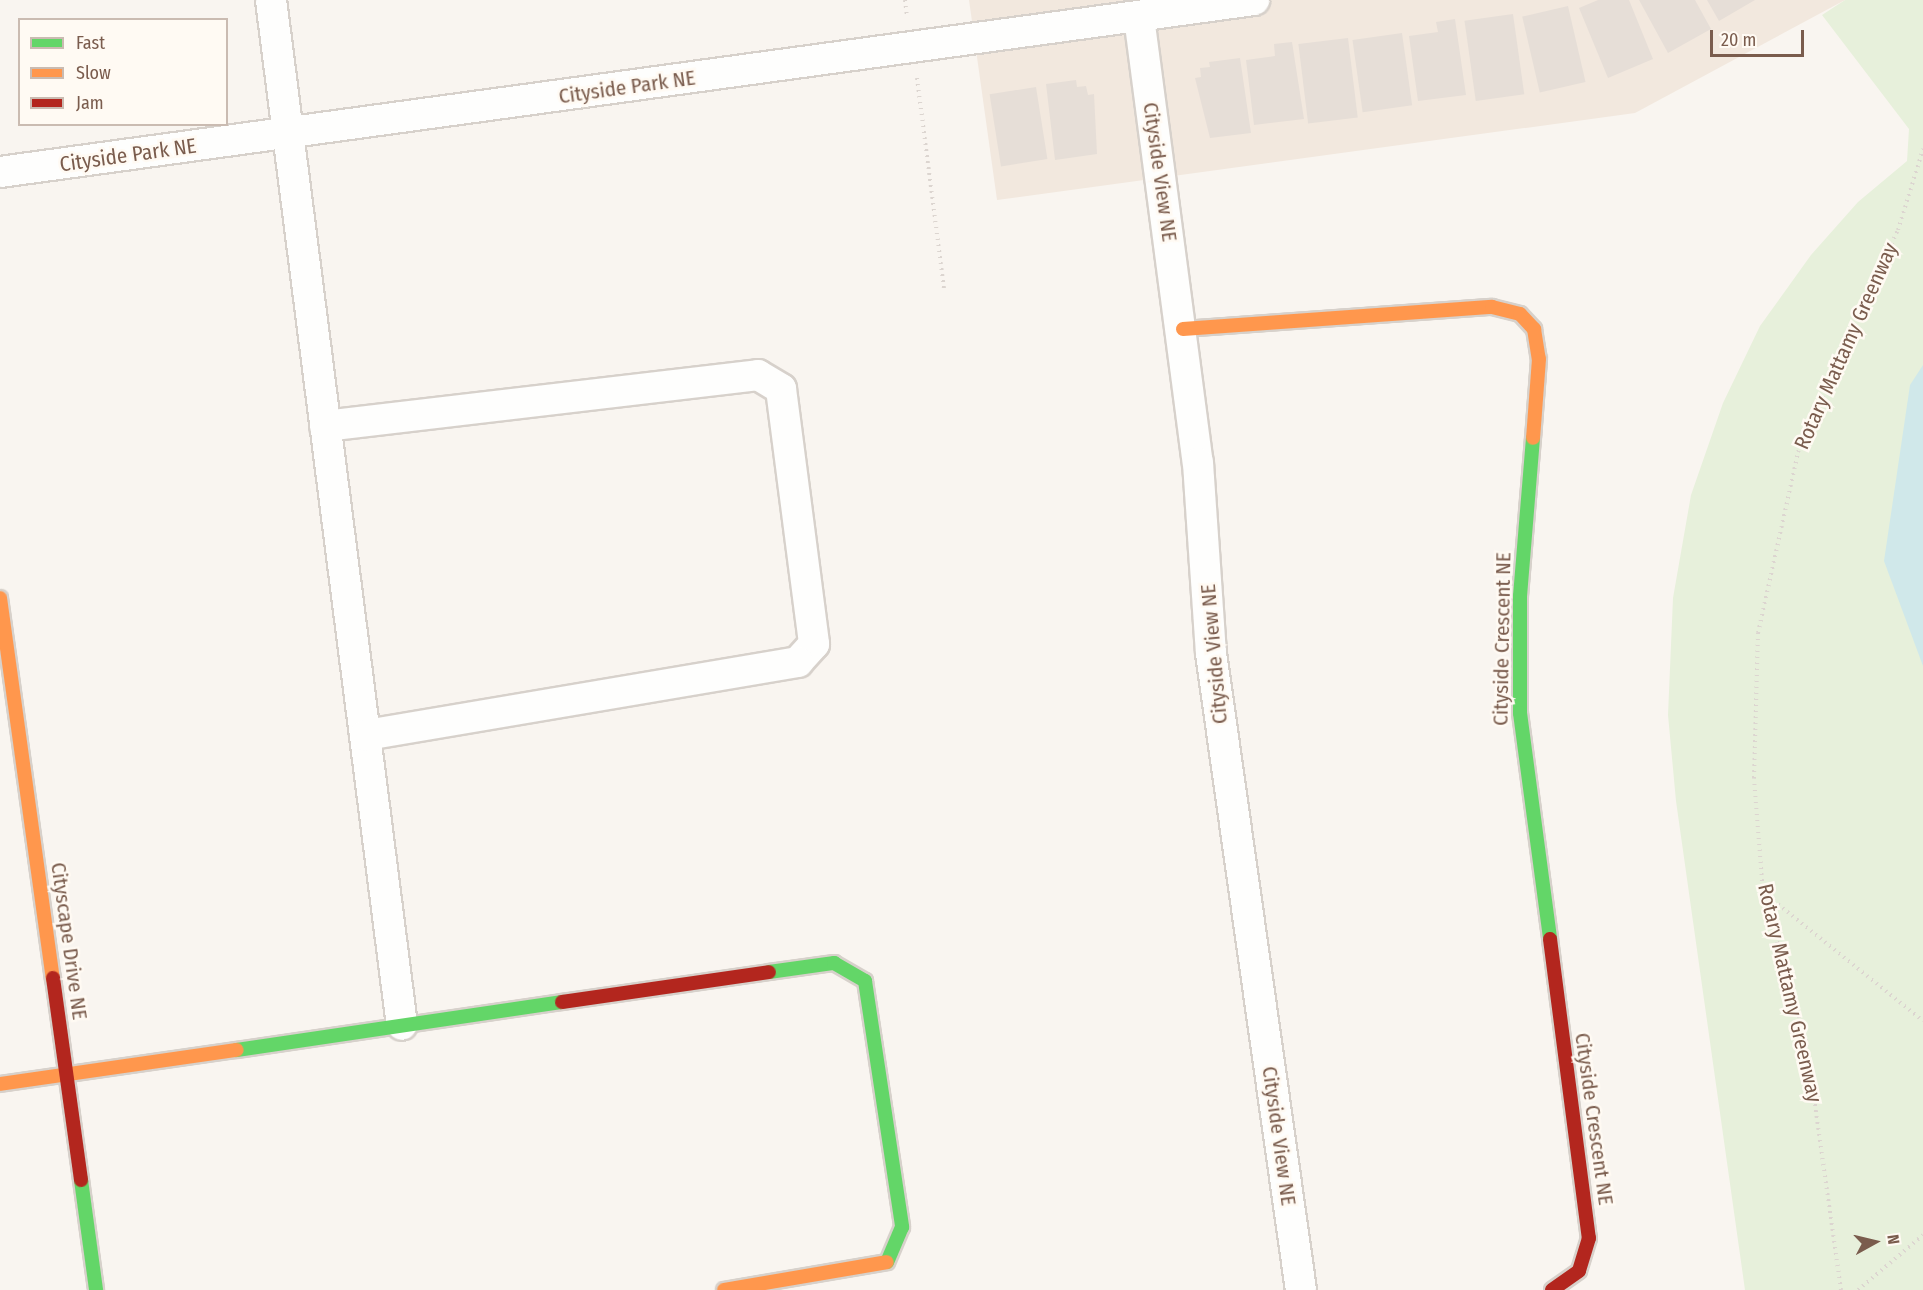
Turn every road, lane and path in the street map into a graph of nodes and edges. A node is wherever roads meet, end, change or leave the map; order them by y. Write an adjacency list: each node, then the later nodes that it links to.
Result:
1 (271, 0): 6 (street)
2 (905, 0): 5 (path)
3 (1254, 0): 4 (street, Cityside Park NE)
4 (1139, 17): 5 (street, Cityside Park NE); 10 (street, Cityside View NE)
5 (912, 48): 6 (street, Cityside Park NE); 9 (path)
6 (287, 133): 8 (street, Cityside Park NE); 11 (street)
7 (1923, 149): 14 (path, Rotary Mattamy Greenway)
8 (0, 172)
9 (944, 290)
10 (1183, 329): 22 (street, Cityside View NE); 23 (street, Cityside Crescent NE)
11 (325, 426): 13 (street); 13 (street)
12 (0, 598): 17 (street, Cityscape Drive NE)
13 (365, 735): 16 (street)
14 (1764, 893): 15 (path); 24 (path, Rotary Mattamy Greenway)
15 (1923, 1021)
16 (402, 1025): 17 (street); 21 (street)
17 (66, 1074): 18 (street); 20 (street, Cityscape Drive NE)
18 (0, 1084)
19 (1923, 1235): 25 (path)
20 (96, 1290)
21 (724, 1290)
22 (1301, 1290)
23 (1552, 1290)
24 (1841, 1290)
25 (1858, 1290)

